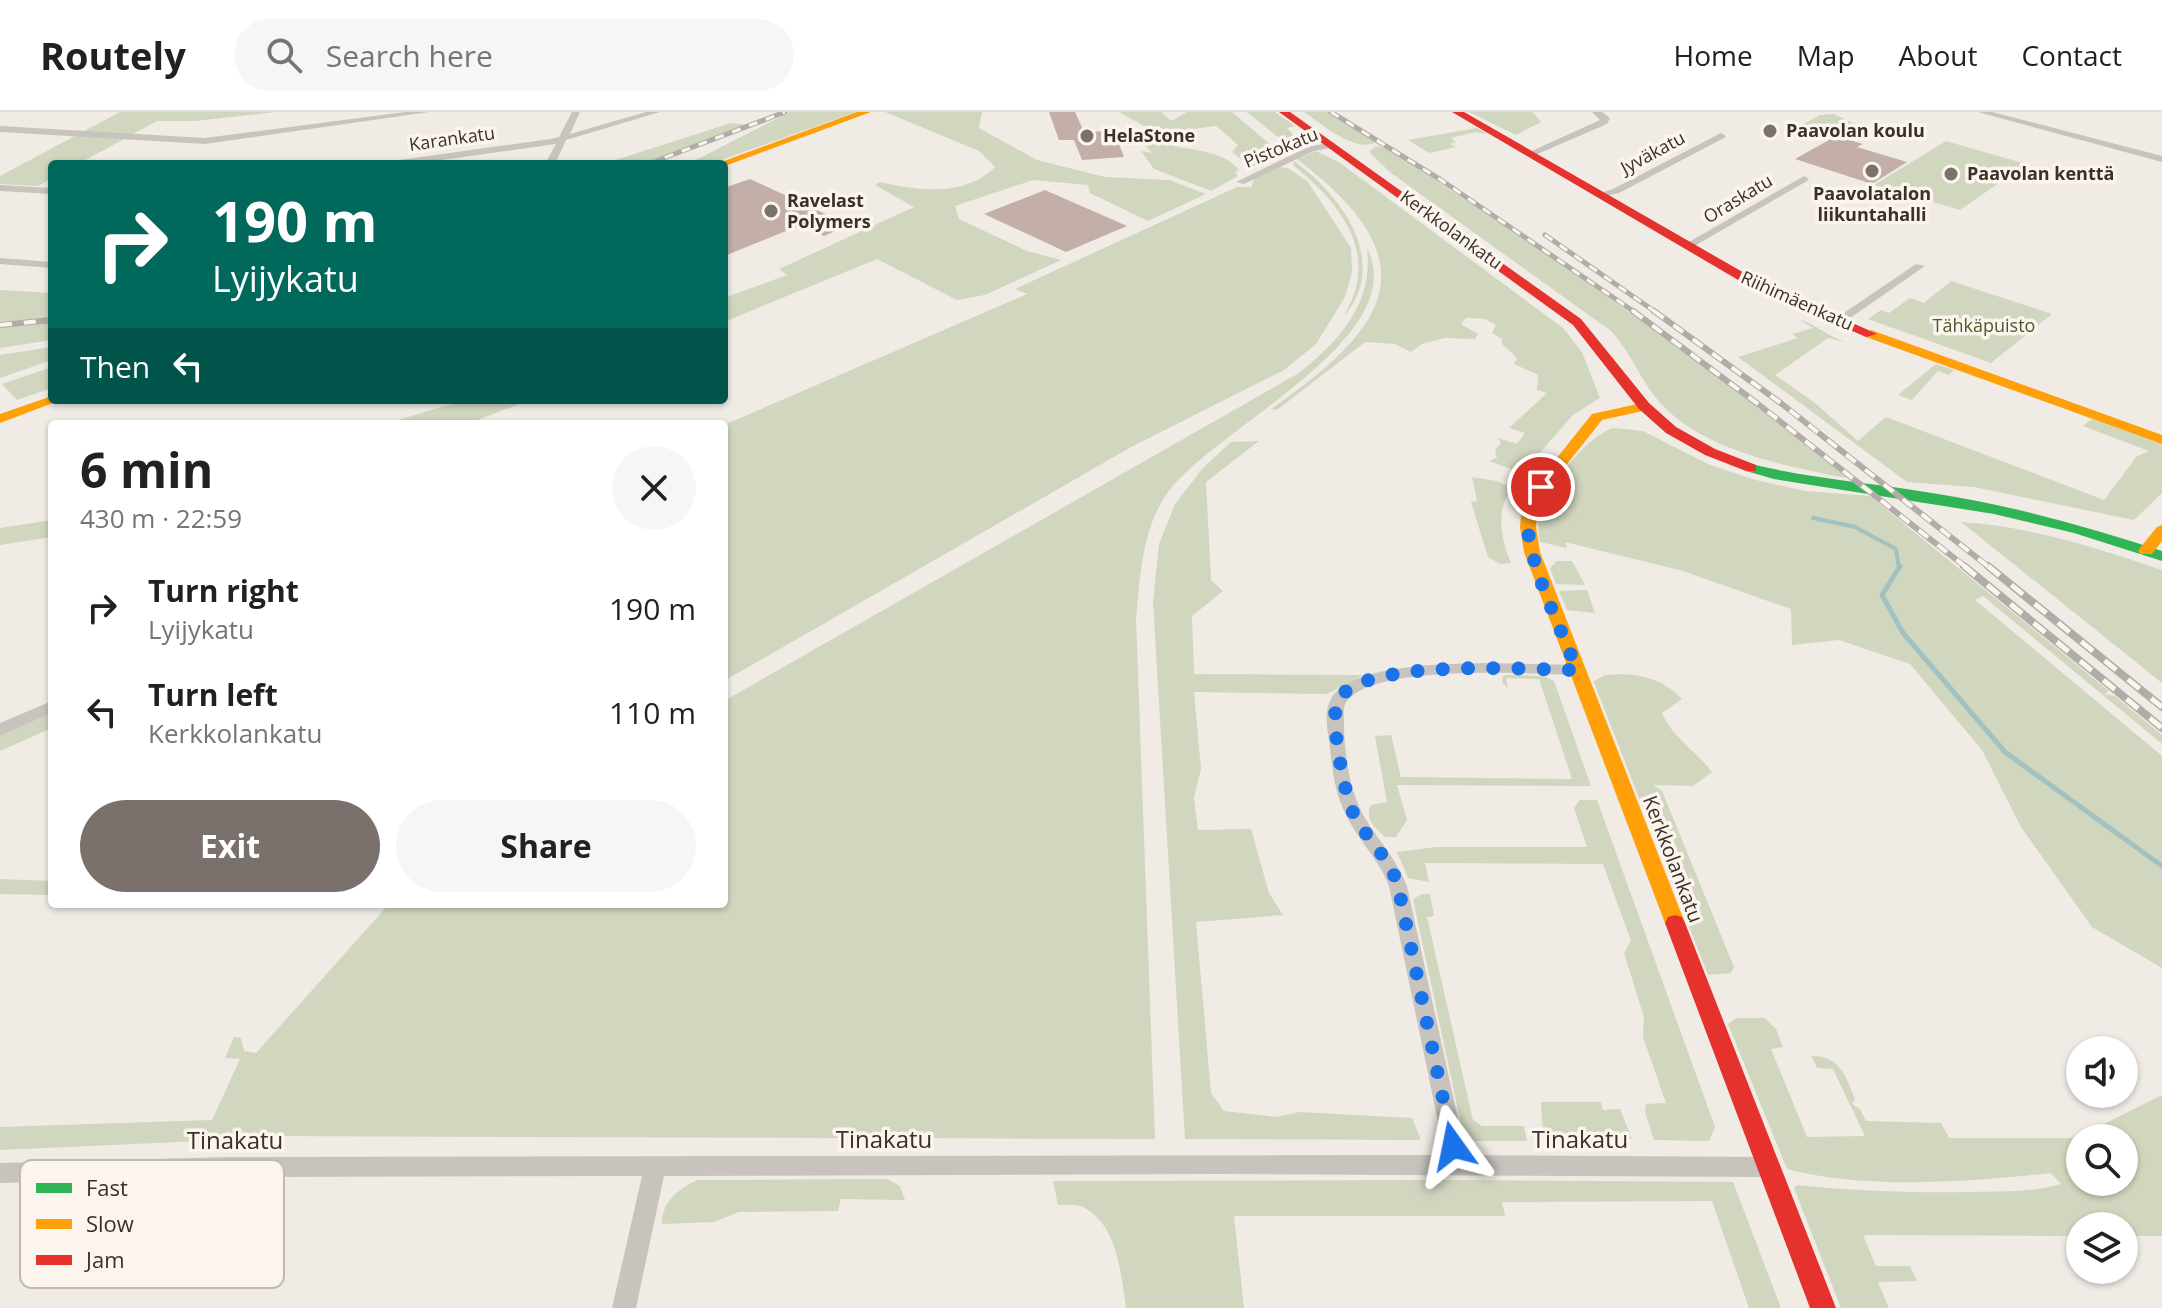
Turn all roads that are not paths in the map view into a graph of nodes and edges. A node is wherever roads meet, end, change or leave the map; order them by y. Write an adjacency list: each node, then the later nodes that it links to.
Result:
1 (425, 112): 9 (street)
2 (576, 112): 11 (street)
3 (656, 112): 11 (street, Karankatu)
4 (866, 112): 17 (street)
5 (1284, 112): 12 (street, Kerkkolankatu)
6 (1457, 112): 13 (street, Riihimäenkatu)
7 (1596, 112): 13 (street)
8 (1982, 112): 14 (street)
9 (0, 129)
10 (1721, 136): 22 (street, Jyväkatu)
11 (564, 139): 15 (street, Karankatu); 16 (street)
12 (1332, 145): 19 (street, Pistokatu); 29 (street, Kerkkolankatu)
13 (1530, 154): 22 (street, Riihimäenkatu)
14 (2162, 159)
15 (420, 160)
16 (552, 160)
17 (728, 161)
18 (1804, 179): 23 (street, Oraskatu)
19 (1241, 182)
20 (0, 188): 21 (street)
21 (48, 191)
22 (1599, 195): 23 (street, Riihimäenkatu)
23 (1687, 246): 27 (street, Riihimäenkatu)
24 (0, 261): 25 (street)
25 (48, 265)
26 (1920, 266): 27 (street)
27 (1839, 321): 31 (street, Riihimäenkatu)
28 (48, 402): 30 (street)
29 (1639, 413): 32 (street); 33 (street, Kerkkolankatu)
30 (0, 419)
31 (2162, 440)
32 (2157, 546)
33 (1577, 670): 36 (street); 39 (street, Kerkkolankatu)
34 (48, 709): 35 (street)
35 (0, 730)
36 (1458, 1166): 38 (street, Tinakatu); 39 (street, Tinakatu)
37 (284, 1167): 38 (street, Tinakatu)
38 (655, 1167): 42 (street)
39 (1767, 1167): 43 (street, Kerkkolankatu)
40 (20, 1172): 41 (street, Tinakatu)
41 (0, 1173)
42 (624, 1308)
43 (1823, 1308)

